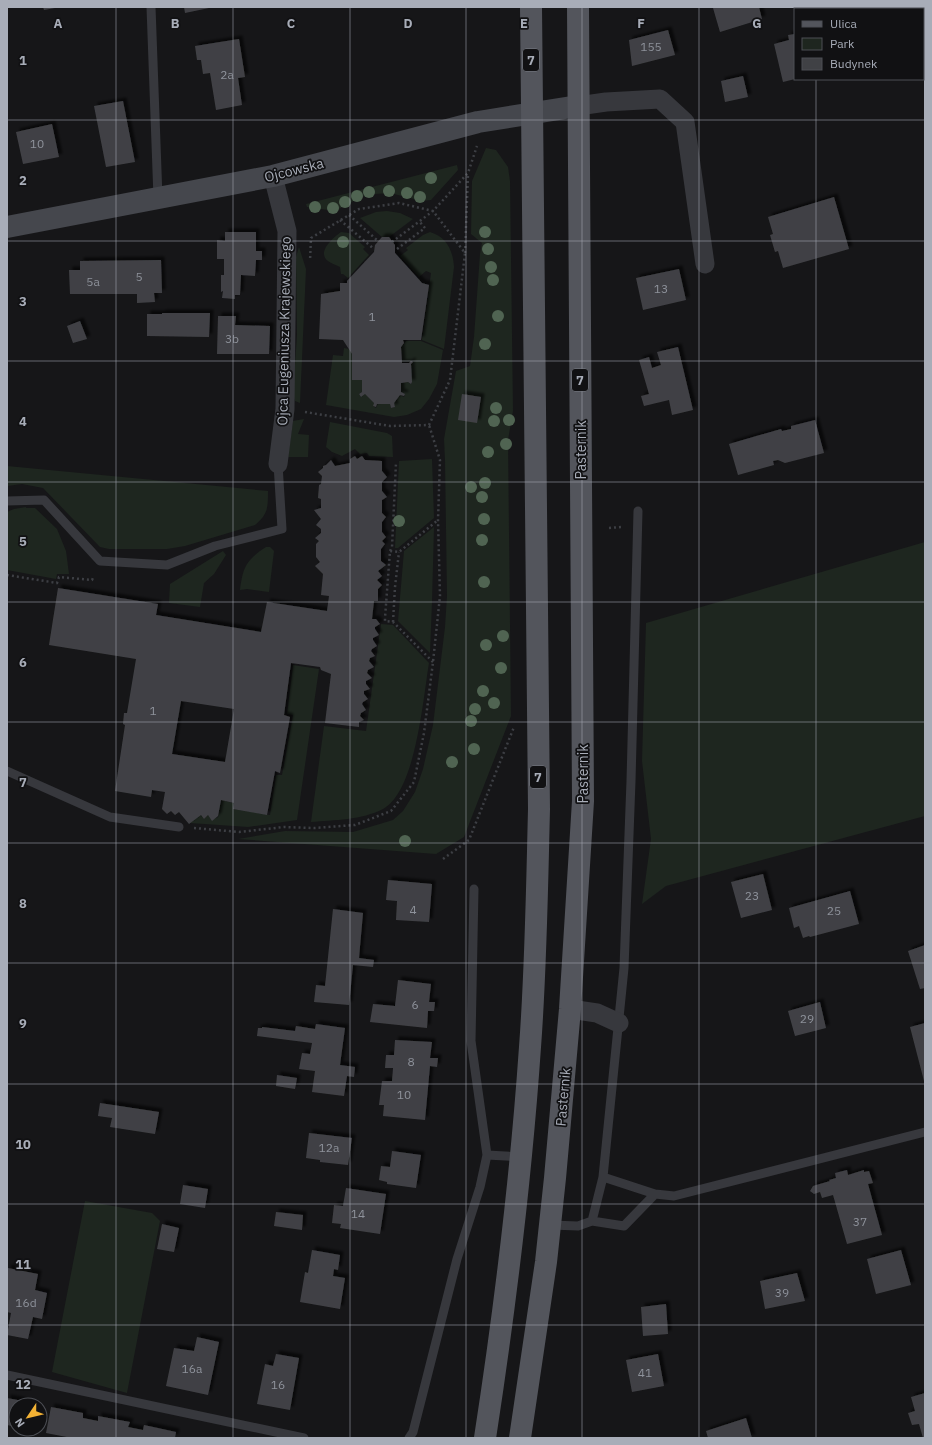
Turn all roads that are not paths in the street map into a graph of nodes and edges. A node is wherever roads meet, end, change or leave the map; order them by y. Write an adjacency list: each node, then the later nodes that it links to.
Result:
1 (151, 7): 7 (lane)
2 (531, 7): 5 (main road, 7)
3 (578, 7): 4 (main road, 7)
4 (578, 106): 5 (street, Ojcowska); 9 (street); 16 (main road, Pasternik / 7)
5 (532, 113): 6 (street, Ojcowska); 20 (main road, 7)
6 (273, 176): 7 (street, Ojcowska); 10 (street, Ojca Eugeniusza Krajewskiego)
7 (158, 198): 8 (street, Ojcowska)
8 (7, 226)
9 (705, 264)
10 (278, 464): 11 (lane)
11 (7, 501)
12 (638, 511): 17 (lane)
13 (7, 771): 14 (lane)
14 (180, 827)
15 (474, 889): 19 (lane)
16 (570, 1009): 17 (street); 24 (main road, Pasternik / 7)
17 (619, 1023): 21 (lane)
18 (925, 1132): 22 (lane)
19 (487, 1155): 20 (lane); 27 (lane)
20 (521, 1157): 28 (main road, 7)
21 (603, 1177): 22 (lane); 23 (lane)
22 (655, 1194): 23 (lane)
23 (592, 1220): 24 (lane)
24 (550, 1224): 29 (main road, Pasternik / 7)
25 (7, 1375): 26 (lane)
26 (304, 1438)
27 (409, 1438)
28 (485, 1438)
29 (520, 1438)

